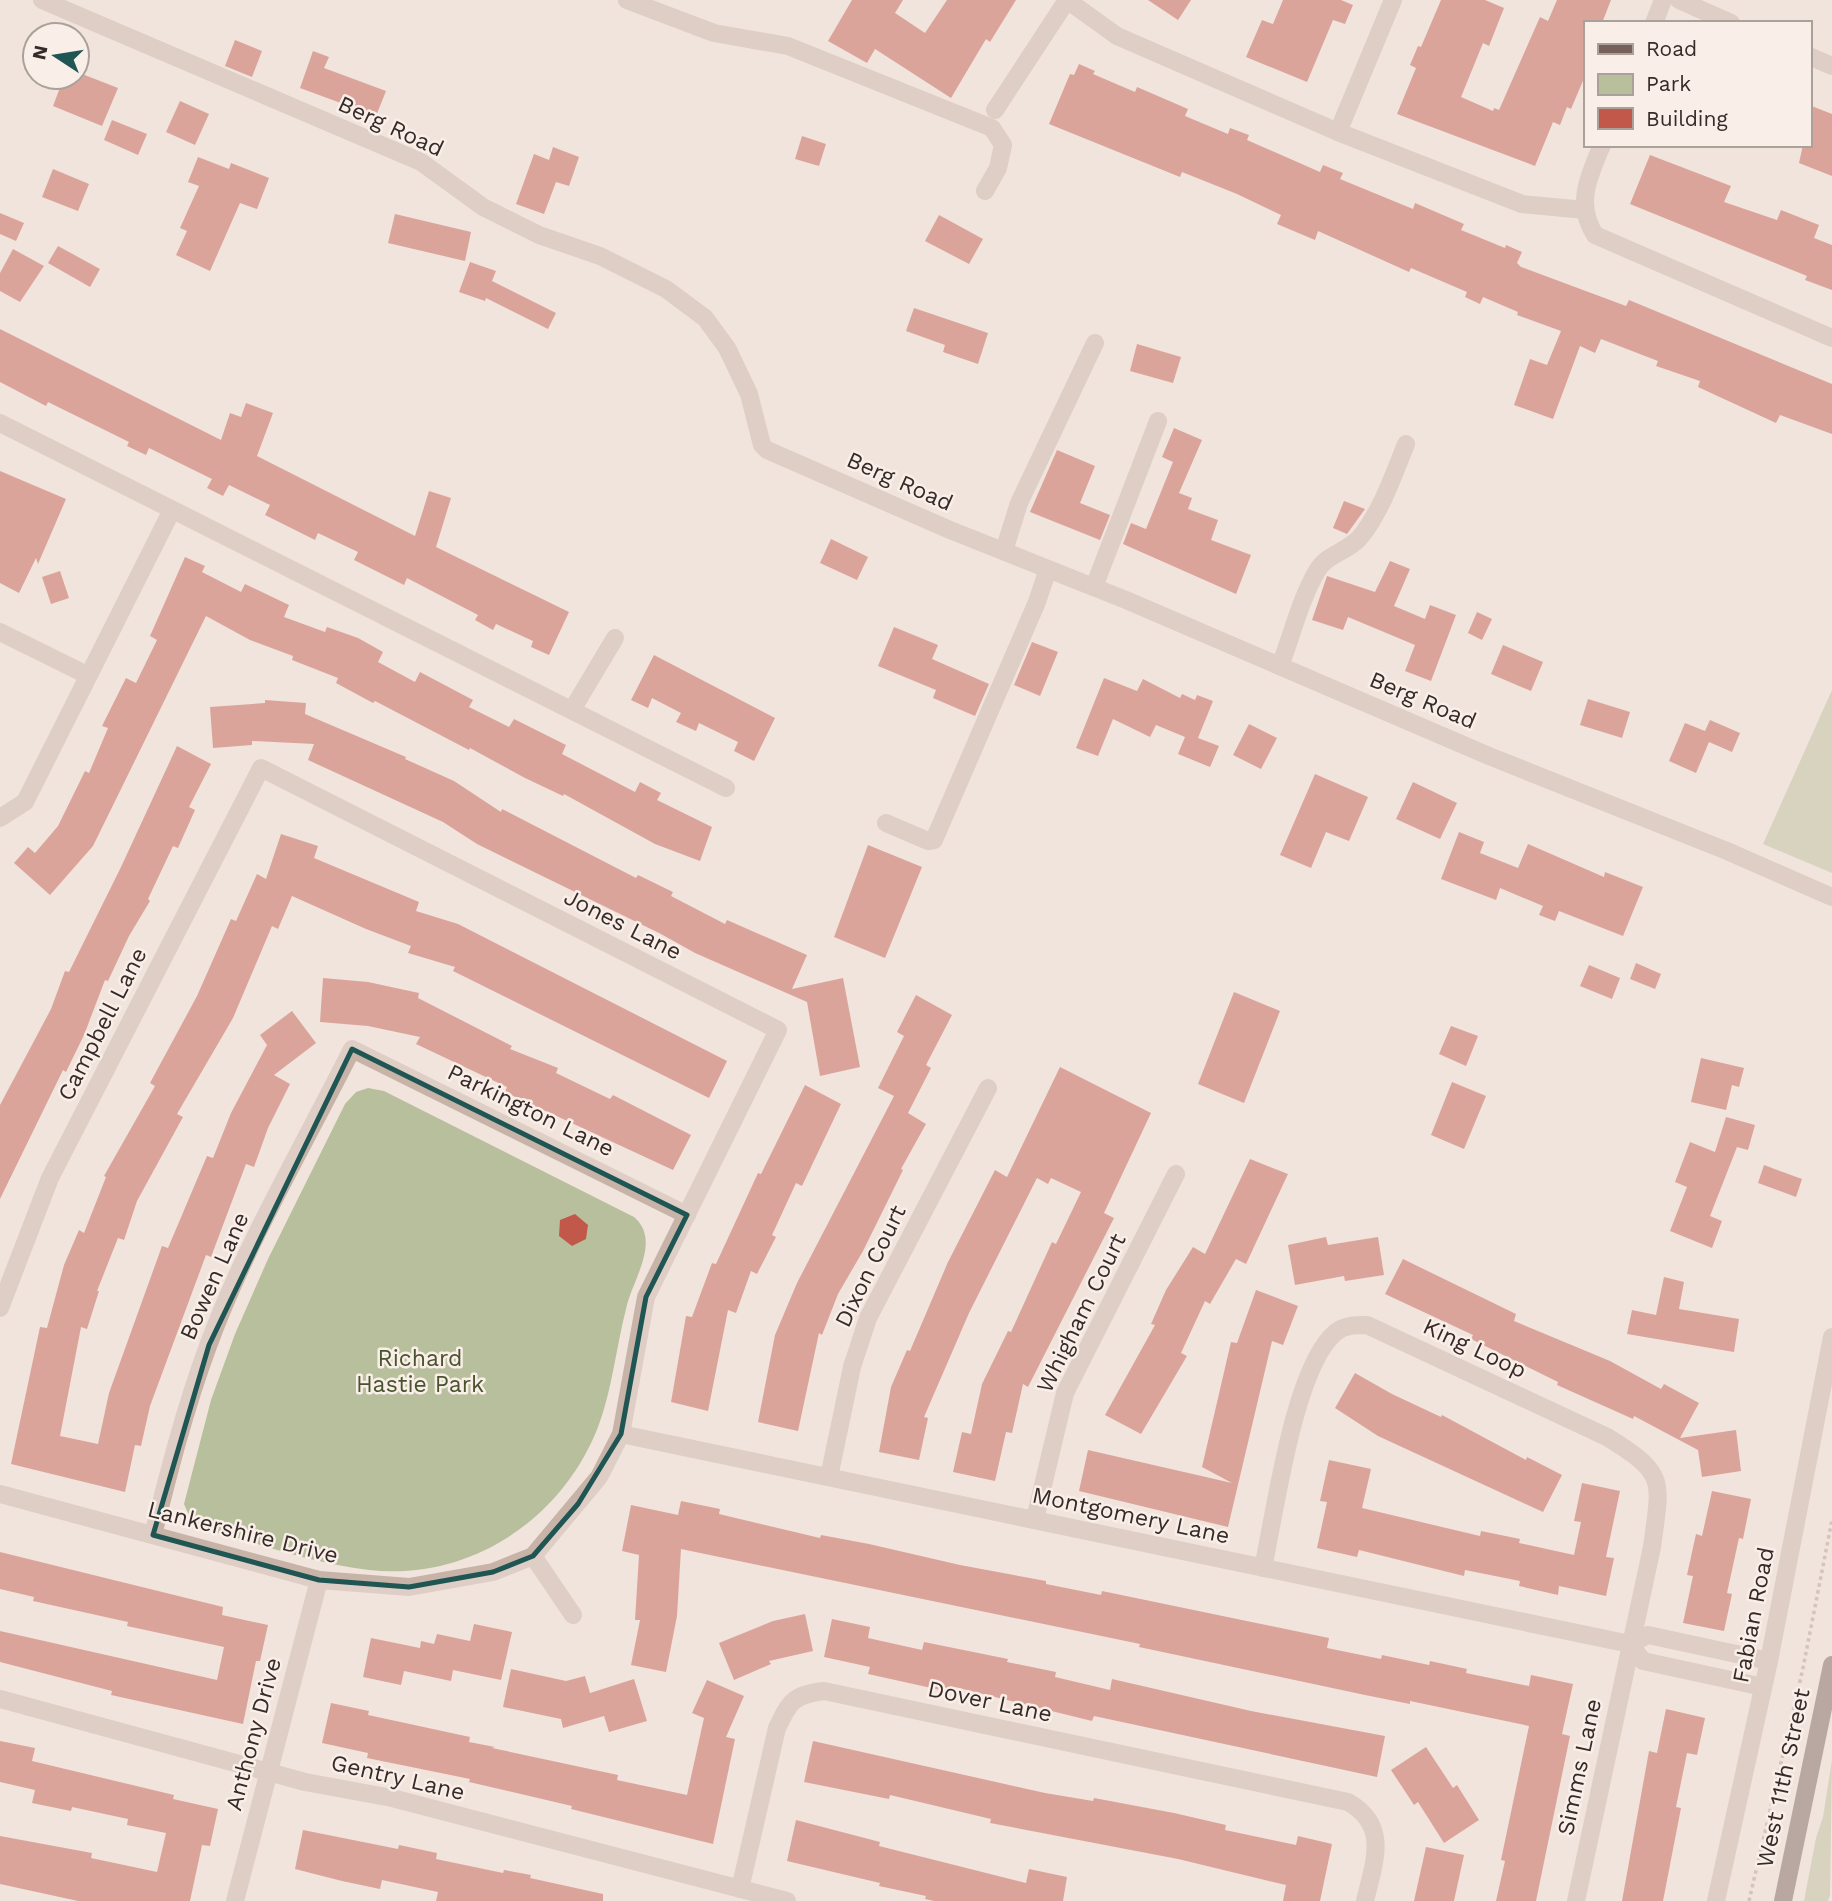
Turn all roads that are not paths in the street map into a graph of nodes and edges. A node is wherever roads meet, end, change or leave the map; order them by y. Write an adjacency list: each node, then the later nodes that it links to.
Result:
1 (42, 0): 22 (street, Berg Road)
2 (627, 0): 14 (street)
3 (1067, 0): 11 (street); 12 (street)
4 (1393, 0): 12 (street)
5 (1663, 0): 7 (street)
6 (1679, 0): 8 (street)
7 (1655, 21)
8 (1726, 21)
9 (1811, 58): 10 (street)
10 (1832, 66)
11 (995, 110)
12 (1338, 132): 15 (street)
13 (1601, 147): 15 (street)
14 (985, 191)
15 (1585, 210): 16 (street)
16 (1832, 338)
17 (1095, 343): 22 (street)
18 (1158, 421): 24 (street)
19 (0, 423): 21 (street)
20 (1406, 444): 27 (street)
21 (172, 510): 28 (street); 29 (street)
22 (1004, 551): 23 (street, Berg Road)
23 (1048, 569): 24 (street, Berg Road); 33 (street)
24 (1094, 587): 27 (street, Berg Road)
25 (0, 632): 28 (street)
26 (615, 638): 29 (street)
27 (1280, 666): 34 (street, Berg Road)
28 (87, 675): 32 (street)
29 (572, 710): 31 (street)
30 (261, 768): 38 (street, Jones Lane); 39 (street, Campbell Lane)
31 (726, 788)
32 (0, 818)
33 (887, 823)
34 (1832, 897)
35 (352, 1049): 38 (street, Parkington Lane); 45 (street, Bowen Lane)
36 (988, 1088): 42 (street, Dixon Court)
37 (1176, 1174): 44 (street, Whigham Court)
38 (687, 1215): 41 (street, Lankershire Drive)
39 (0, 1308)
40 (1832, 1337): 51 (street, Fabian Road)
41 (621, 1434): 42 (street, Montgomery Lane); 46 (street, Lankershire Drive)
42 (829, 1477): 44 (street, Montgomery Lane)
43 (0, 1494): 45 (street, Lankershire Drive)
44 (1035, 1519): 47 (street, Montgomery Lane)
45 (153, 1535): 48 (street, Lankershire Drive)
46 (533, 1556): 48 (street, Lankershire Drive); 49 (street)
47 (1263, 1568): 50 (street, Montgomery Lane); 50 (street, King Loop)
48 (319, 1580): 55 (street, Anthony Drive)
49 (573, 1615)
50 (1630, 1644): 51 (street, Montgomery Lane); 53 (street, Montgomery Lane); 60 (street, Simms Lane)
51 (1769, 1661): 53 (street, Fabian Road)
52 (1832, 1665): 62 (main road, West 11th Street)
53 (1763, 1687): 61 (street, Fabian Road)
54 (0, 1699): 55 (street, Gentry Lane)
55 (269, 1771): 56 (street, Gentry Lane); 57 (street, Anthony Drive)
56 (740, 1889): 58 (street, Gentry Lane); 59 (street, Dover Lane)
57 (235, 1901)
58 (786, 1901)
59 (1365, 1901)
60 (1576, 1901)
61 (1716, 1901)
62 (1783, 1901)

